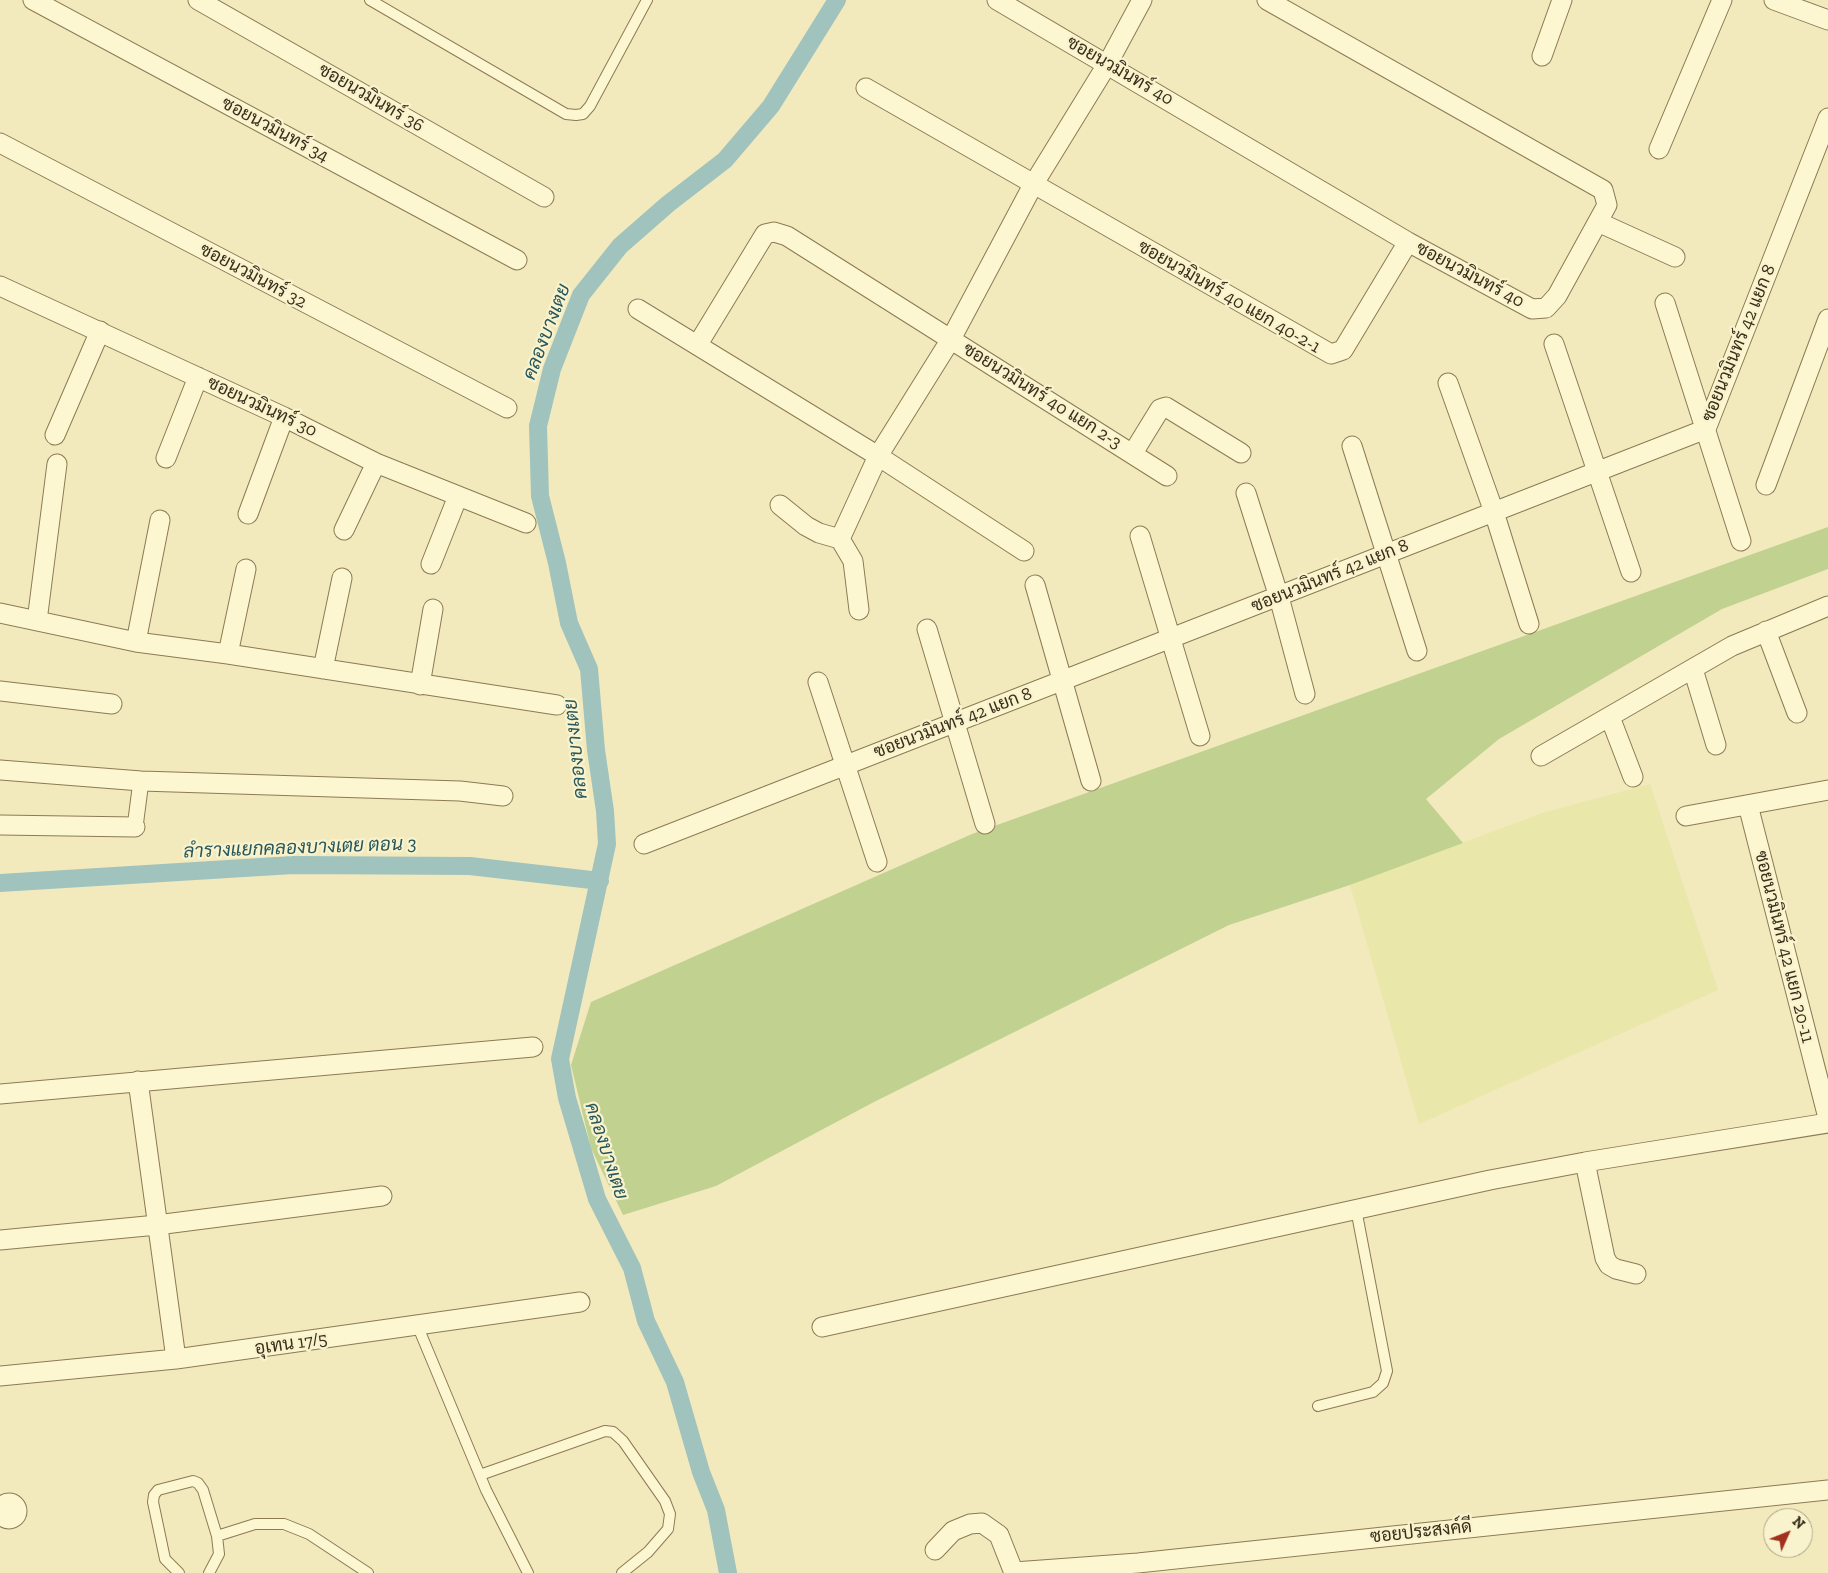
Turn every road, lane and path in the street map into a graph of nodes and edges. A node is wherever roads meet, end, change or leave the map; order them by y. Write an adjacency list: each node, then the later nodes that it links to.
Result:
1 (33, 0): 24 (street, ซอยนวมินทร์ 34)
2 (198, 0): 20 (street, ซอยนวมินทร์ 36)
3 (370, 0): 4 (lane)
4 (647, 0)
5 (997, 0): 14 (street, ซอยนวมินทร์ 40)
6 (1142, 0): 14 (street)
7 (1267, 0): 21 (street, ซอยนวมินทร์ 40)
8 (1562, 0): 13 (street)
9 (1722, 0): 18 (street)
10 (1774, 0): 11 (street)
11 (1806, 6): 12 (street)
12 (1828, 20)
13 (1542, 56)
14 (1108, 63): 19 (street); 22 (street, ซอยนวมินทร์ 40)
15 (866, 88): 19 (street, ซอยนวมินทร์ 40 แยก 40-2-1)
16 (1828, 118): 37 (street, ซอยนวมินทร์ 42 แยก 8)
17 (0, 143): 35 (street, ซอยนวมินทร์ 32)
18 (1659, 149)
19 (1033, 186): 22 (street, ซอยนวมินทร์ 40 แยก 40-2-1); 30 (street)
20 (544, 197)
21 (1598, 222): 22 (street, ซอยนวมินทร์ 40); 23 (street)
22 (1408, 242)
23 (1675, 257)
24 (517, 260)
25 (2, 293): 29 (street, ซอยนวมินทร์ 30)
26 (1665, 303): 37 (street)
27 (638, 309): 31 (street)
28 (1828, 319): 48 (street)
29 (100, 331): 33 (street, ซอยนวมินทร์ 30); 38 (street)
30 (951, 339): 31 (street, ซอยนวมินทร์ 40 แยก 2-3); 41 (street, ซอยนวมินทร์ 40 แยก 2-3); 42 (street)
31 (698, 344): 42 (street)
32 (1554, 344): 46 (street)
33 (198, 377): 36 (street, ซอยนวมินทร์ 30); 43 (street)
34 (1448, 383): 52 (street)
35 (507, 408)
36 (284, 417): 44 (street, ซอยนวมินทร์ 30); 53 (street)
37 (1706, 429): 46 (street, ซอยนวมินทร์ 42 แยก 8); 59 (street)
38 (55, 435)
39 (1352, 446): 61 (street)
40 (1241, 452): 41 (street, ซอยนวมินทร์ 40 แยก 2-3)
41 (1133, 453): 47 (street, ซอยนวมินทร์ 40 แยก 2-3)
42 (878, 456): 58 (street); 60 (street)
43 (166, 458)
44 (376, 463): 50 (street, ซอยนวมินทร์ 30); 56 (street)
45 (57, 464): 72 (street)
46 (1598, 471): 52 (street, ซอยนวมินทร์ 42 แยก 8); 64 (street)
47 (1167, 476)
48 (1766, 485)
49 (1246, 493): 67 (street)
50 (458, 496): 55 (street, ซอยนวมินทร์ 30); 62 (street)
51 (780, 505): 58 (street)
52 (1494, 512): 61 (street, ซอยนวมินทร์ 42 แยก 8); 73 (street)
53 (248, 514)
54 (160, 520): 77 (street)
55 (526, 523)
56 (344, 530)
57 (1140, 536): 76 (street)
58 (840, 539): 70 (street)
59 (1741, 541)
60 (1024, 551)
61 (1385, 555): 67 (street, ซอยนวมินทร์ 42 แยก 8); 78 (street)
62 (432, 564)
63 (246, 569): 79 (street)
64 (1632, 572)
65 (342, 578): 80 (street)
66 (1035, 585): 83 (street)
67 (1279, 597): 76 (street, ซอยนวมินทร์ 42 แยก 8); 86 (street)
68 (1828, 606): 75 (street)
69 (433, 609): 84 (street)
70 (859, 610)
71 (0, 613): 72 (street)
72 (37, 621): 77 (street)
73 (1529, 624)
74 (927, 629): 91 (street)
75 (1766, 631): 81 (street); 89 (street)
76 (1172, 638): 83 (street, ซอยนวมินทร์ 42 แยก 8); 92 (street)
77 (136, 642): 79 (street)
78 (1417, 651)
79 (228, 654): 80 (street)
80 (323, 669): 84 (street)
81 (1693, 669): 90 (street); 93 (street)
82 (818, 682): 95 (street)
83 (1062, 682): 91 (street, ซอยนวมินทร์ 42 แยก 8); 99 (street)
84 (420, 685): 88 (street)
85 (0, 691): 87 (street)
86 (1305, 694)
87 (112, 704)
88 (556, 706)
89 (1797, 712)
90 (1610, 717): 94 (street); 97 (street)
91 (956, 722): 95 (street, ซอยนวมินทร์ 42 แยก 8); 105 (street)
92 (1200, 736)
93 (1716, 746)
94 (1541, 756)
95 (846, 764): 107 (street, ซอยนวมินทร์ 42 แยก 8); 108 (street)
96 (0, 770): 98 (street)
97 (1633, 777)
98 (141, 781): 101 (street); 106 (street)
99 (1091, 781)
100 (1828, 790): 102 (street)
101 (503, 796)
102 (1748, 805): 103 (street); 112 (street, ซอยนวมินทร์ 42 แยก 20-11)
103 (1686, 816)
104 (0, 824): 106 (street)
105 (985, 824)
106 (135, 827)
107 (644, 844)
108 (877, 862)
109 (533, 1047): 110 (street)
110 (138, 1081): 111 (street); 117 (street)
111 (0, 1094)
112 (1828, 1118)
113 (1828, 1123): 114 (street)
114 (1585, 1162): 116 (street); 119 (street)
115 (382, 1196): 117 (street)
116 (1356, 1209): 122 (street); 125 (lane)
117 (157, 1225): 118 (street); 123 (street)
118 (0, 1240)
119 (1636, 1274)
120 (580, 1302): 121 (street, อุเทน 17/5)
121 (418, 1327): 123 (street, อุเทน 17/5); 126 (lane)
122 (822, 1327)
123 (176, 1359): 124 (street, อุเทน 17/5)
124 (0, 1376)
125 (1318, 1406)
126 (480, 1475): 134 (lane); 135 (lane)
127 (1828, 1490): 130 (street, ซอยประสงค์ดี)
128 (217, 1536): 131 (lane); 132 (lane); 133 (lane)
129 (935, 1550): 130 (street, ซอยประสงค์ดี)
130 (1014, 1572)
131 (179, 1573)
132 (209, 1573)
133 (368, 1573)
134 (528, 1573)
135 (622, 1573)

